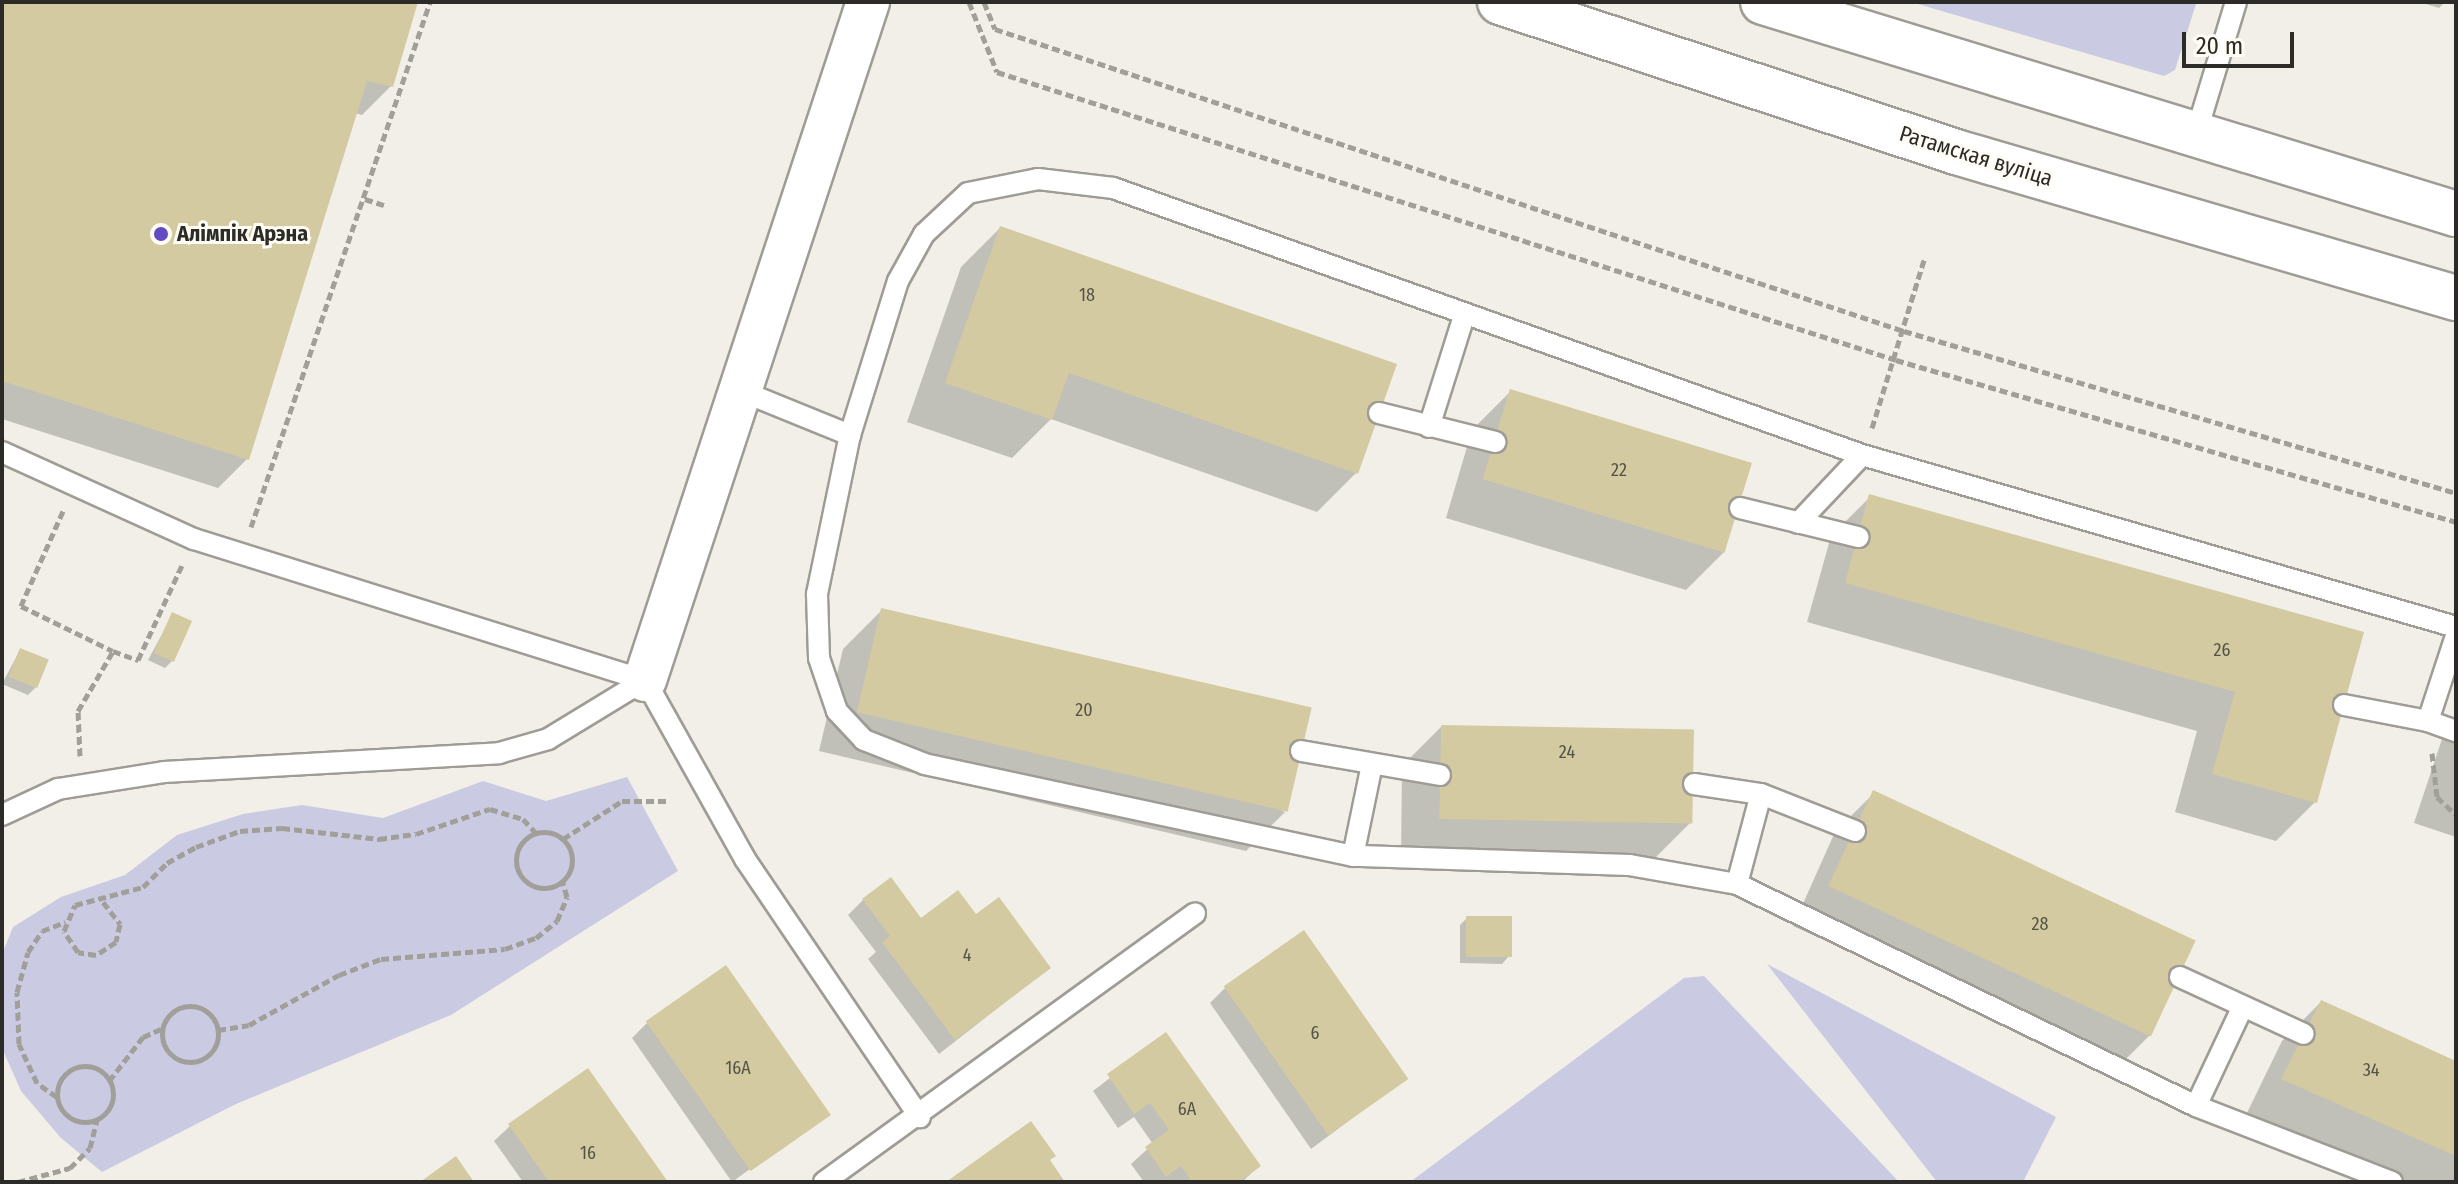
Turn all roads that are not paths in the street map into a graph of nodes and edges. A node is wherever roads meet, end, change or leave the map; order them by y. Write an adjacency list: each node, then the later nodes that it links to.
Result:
1 (868, 2): 9 (street)
2 (1500, 2): 7 (main road, Ратамская вуліца)
3 (1763, 2): 5 (main road)
4 (2236, 2): 5 (lane)
5 (2195, 137): 6 (main road)
6 (2456, 214)
7 (2456, 298)
8 (1464, 316): 11 (lane); 12 (lane); 15 (lane)
9 (739, 390): 12 (lane); 21 (street)
10 (1379, 413): 11 (lane)
11 (1429, 427): 13 (lane)
12 (850, 435): 32 (lane)
13 (1495, 442)
14 (2, 452): 21 (lane)
15 (1862, 455): 17 (lane); 19 (lane)
16 (1740, 508): 17 (lane)
17 (1798, 523): 18 (lane)
18 (1858, 537)
19 (2456, 627)
20 (2456, 636): 23 (lane)
21 (645, 680): 30 (lane); 39 (lane)
22 (2344, 705): 23 (lane)
23 (2428, 721): 24 (lane)
24 (2456, 731)
25 (1301, 751): 26 (lane)
26 (1372, 764): 27 (lane); 32 (lane)
27 (1440, 775)
28 (1694, 784): 29 (lane)
29 (1761, 794): 31 (lane); 33 (lane)
30 (2, 815)
31 (1855, 831)
32 (1353, 856): 33 (lane)
33 (1737, 884): 38 (lane)
34 (1195, 913): 39 (lane)
35 (2180, 977): 36 (lane)
36 (2243, 1006): 37 (lane); 38 (lane)
37 (2304, 1034)
38 (2196, 1106): 41 (lane)
39 (920, 1117): 40 (lane)
40 (824, 1182)
41 (2392, 1182)

